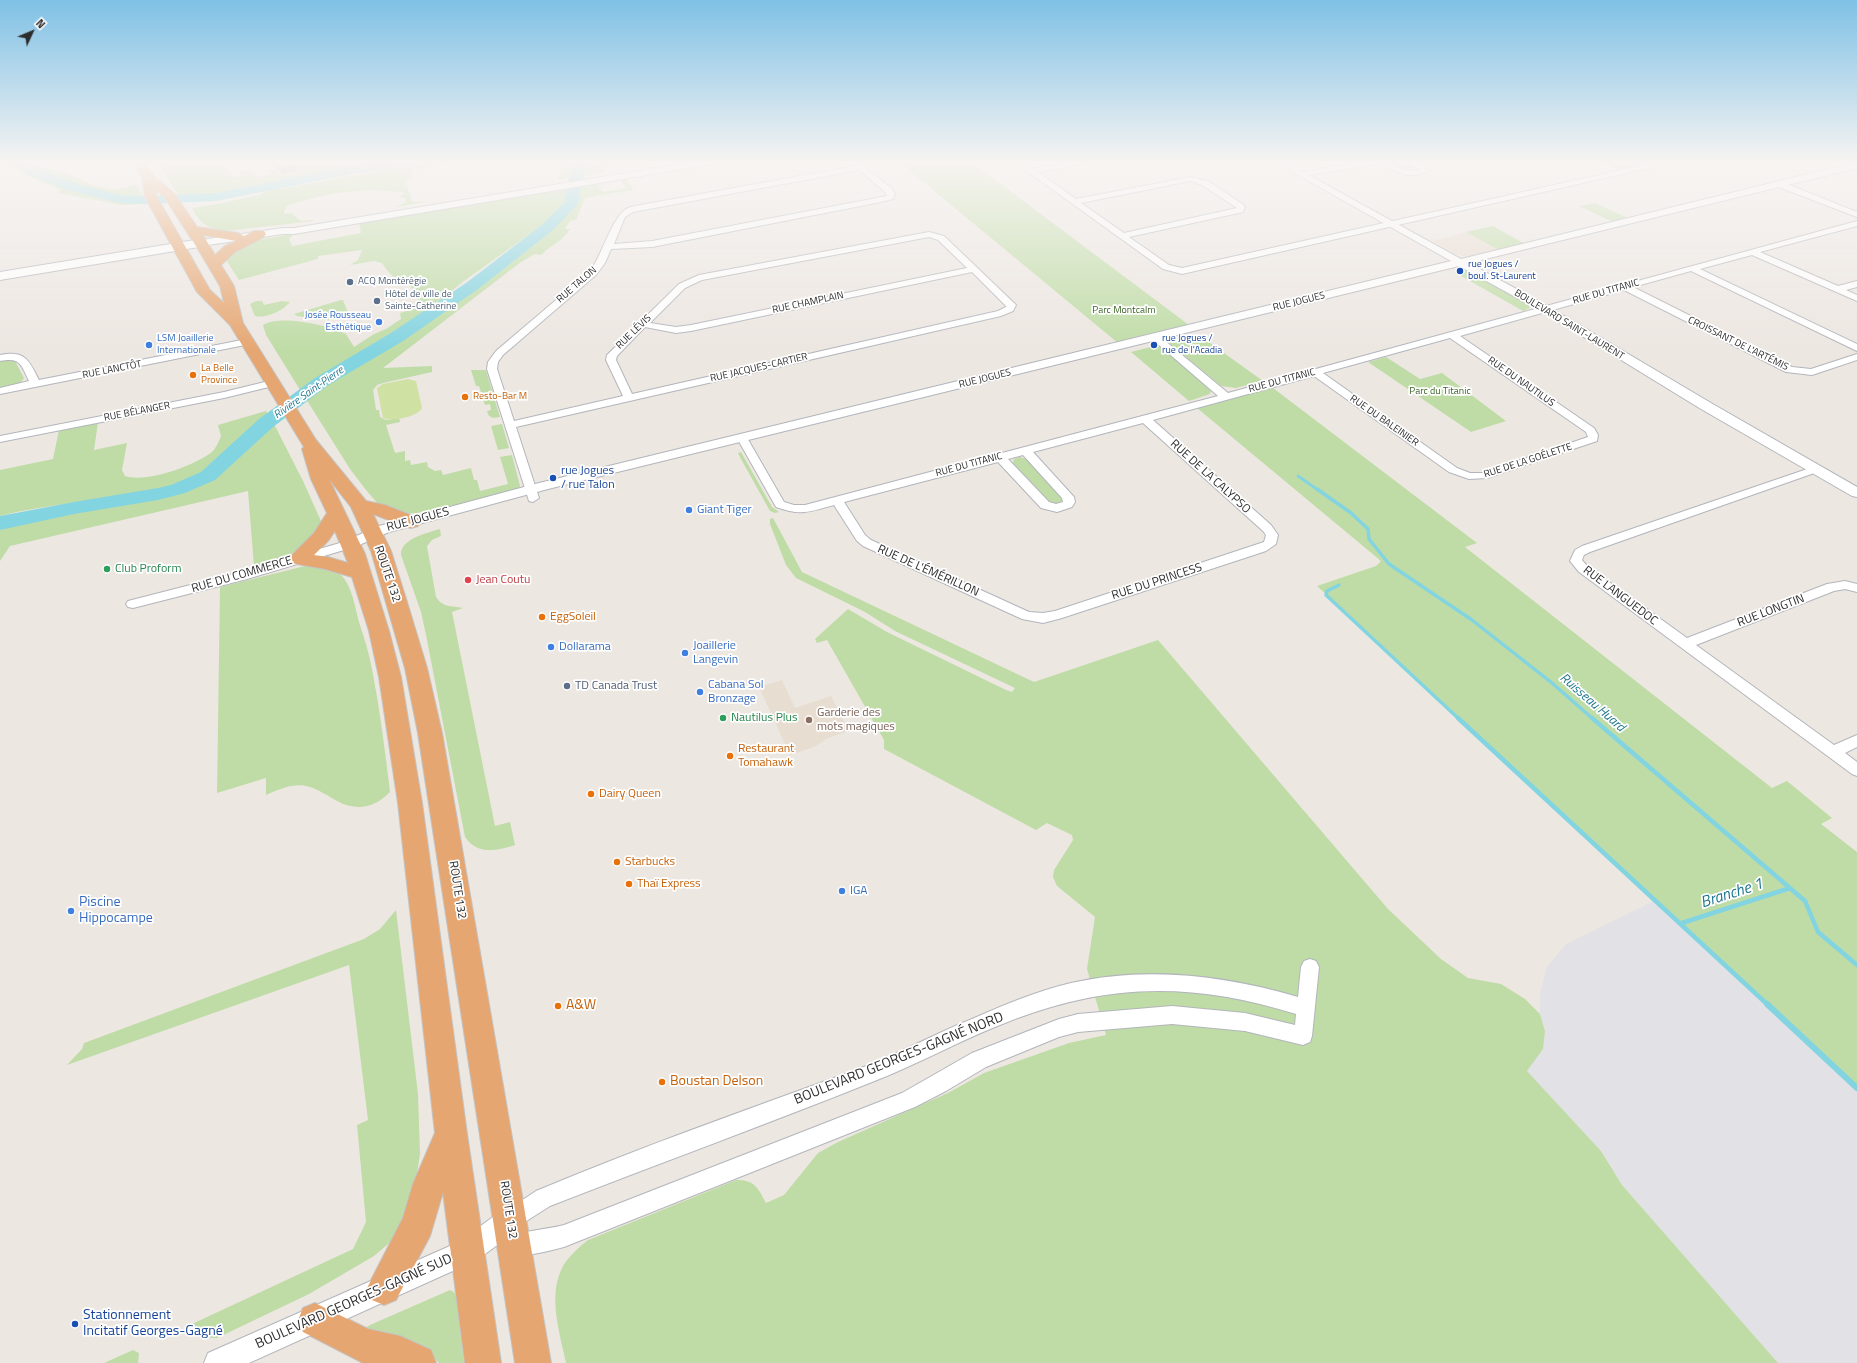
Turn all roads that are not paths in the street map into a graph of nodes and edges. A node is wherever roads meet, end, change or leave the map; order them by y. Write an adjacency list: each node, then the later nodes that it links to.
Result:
1 (166, 225): 17 (highway, ROUTE 132)
2 (189, 225): 12 (highway, ROUTE 132)
3 (330, 225): 13 (street)
4 (618, 225): 18 (street, RUE TALON)
5 (753, 225): 18 (street)
6 (1107, 225): 14 (street)
7 (1174, 225): 14 (street)
8 (1388, 225): 14 (street)
9 (1392, 225): 20 (street, BOULEVARD SAINT-LAURENT)
10 (1613, 225): 20 (street, RUE JOGUES)
11 (1851, 225): 19 (street, RUE DU TITANIC)
12 (193, 230): 15 (highway); 16 (highway, ROUTE 132)
13 (259, 234): 15 (street); 21 (highway)
14 (1123, 236)
15 (238, 238): 16 (street)
16 (201, 243): 17 (main road); 21 (highway, ROUTE 132)
17 (178, 247): 24 (main road); 30 (highway, ROUTE 132)
18 (608, 247): 45 (street, RUE TALON)
19 (1753, 252): 22 (street, RUE DU TITANIC); 27 (street)
20 (1460, 262): 29 (street, BOULEVARD SAINT-LAURENT); 33 (street, RUE JOGUES)
21 (214, 264): 30 (highway, ROUTE 132)
22 (1690, 268): 26 (street, RUE DU TITANIC); 35 (street)
23 (974, 269): 31 (street, RUE CHAMPLAIN); 31 (street, RUE LÉVIS); 43 (street, RUE JACQUES-CARTIER)
24 (0, 276)
25 (1857, 284): 27 (street)
26 (1625, 287): 29 (street, RUE DU TITANIC); 36 (street, CROISSANT DE L'ARTÉMIS)
27 (1839, 289): 28 (street)
28 (1857, 298)
29 (1545, 309): 32 (street, RUE DU TITANIC); 52 (street, BOULEVARD SAINT-LAURENT)
30 (236, 323): 34 (highway, ROUTE 132)
31 (642, 324): 43 (street, RUE LÉVIS)
32 (1451, 334): 38 (street, RUE DU TITANIC); 46 (street, RUE DU NAUTILUS)
33 (1155, 337): 42 (street); 47 (street, RUE JOGUES)
34 (247, 342): 39 (highway, ROUTE 132); 40 (street, RUE LANCTÔT)
35 (1857, 348)
36 (1857, 357)
37 (0, 358): 40 (street)
38 (1314, 372): 42 (street, RUE DU TITANIC); 53 (street, RUE DU BALEINIER)
39 (273, 383): 48 (street, RUE BÉLANGER); 49 (highway, ROUTE 132)
40 (34, 385): 41 (street, RUE LANCTÔT)
41 (0, 392)
42 (1225, 396): 44 (street, RUE DU TITANIC)
43 (629, 398): 45 (street, RUE JACQUES-CARTIER)
44 (1144, 418): 50 (street, RUE DU TITANIC); 61 (street, RUE DE LA CALYPSO)
45 (509, 425): 55 (street, RUE TALON)
46 (1590, 430): 53 (street, RUE DE LA GOÉLETTE)
47 (742, 438): 55 (street, RUE JOGUES); 56 (street, RUE DU TITANIC)
48 (0, 439)
49 (309, 442): 57 (highway, ROUTE 132); 58 (highway, ROUTE 132)
50 (1025, 450): 51 (street, RUE DU TITANIC); 51 (street)
51 (1000, 457): 56 (street, RUE DU TITANIC)
52 (1816, 469): 54 (street, BOULEVARD SAINT-LAURENT); 67 (street, RUE LANGUEDOC)
53 (1453, 470)
54 (1857, 493)
55 (532, 494): 59 (street, RUE JOGUES); 60 (street, RUE JOGUES)
56 (837, 501): 66 (street, RUE DE L'ÉMÉRILLON)
57 (360, 506): 59 (highway); 60 (highway, ROUTE 132)
58 (336, 513): 60 (highway, ROUTE 132); 62 (highway)
59 (411, 522): 60 (street, RUE JOGUES)
60 (366, 539): 62 (street, RUE DU COMMERCE); 63 (highway, ROUTE 132); 74 (highway, ROUTE 132)
61 (1272, 539): 66 (street, RUE DU PRINCESS)
62 (298, 559): 63 (highway); 65 (street, RUE DU COMMERCE)
63 (361, 572): 73 (highway, ROUTE 132)
64 (1857, 588): 67 (street, RUE LONGTIN)
65 (133, 604)
66 (1037, 618)
67 (1685, 644): 69 (street, RUE LANGUEDOC)
68 (1857, 741): 69 (street)
69 (1833, 752): 70 (street, RUE LANGUEDOC)
70 (1857, 770)
71 (1310, 968): 72 (street)
72 (1305, 1008): 74 (street, BOULEVARD GEORGES-GAGNÉ NORD); 74 (street)
73 (451, 1134): 75 (highway, ROUTE 132); 76 (highway)
74 (512, 1233): 75 (street, BOULEVARD GEORGES-GAGNÉ SUD); 81 (highway, ROUTE 132)
75 (468, 1251): 76 (street, BOULEVARD GEORGES-GAGNÉ SUD); 80 (highway, ROUTE 132)
76 (384, 1288): 77 (street, BOULEVARD GEORGES-GAGNÉ SUD)
77 (315, 1320): 78 (street, BOULEVARD GEORGES-GAGNÉ SUD); 79 (highway)
78 (218, 1363)
79 (418, 1363)
80 (484, 1363)
81 (533, 1363)

